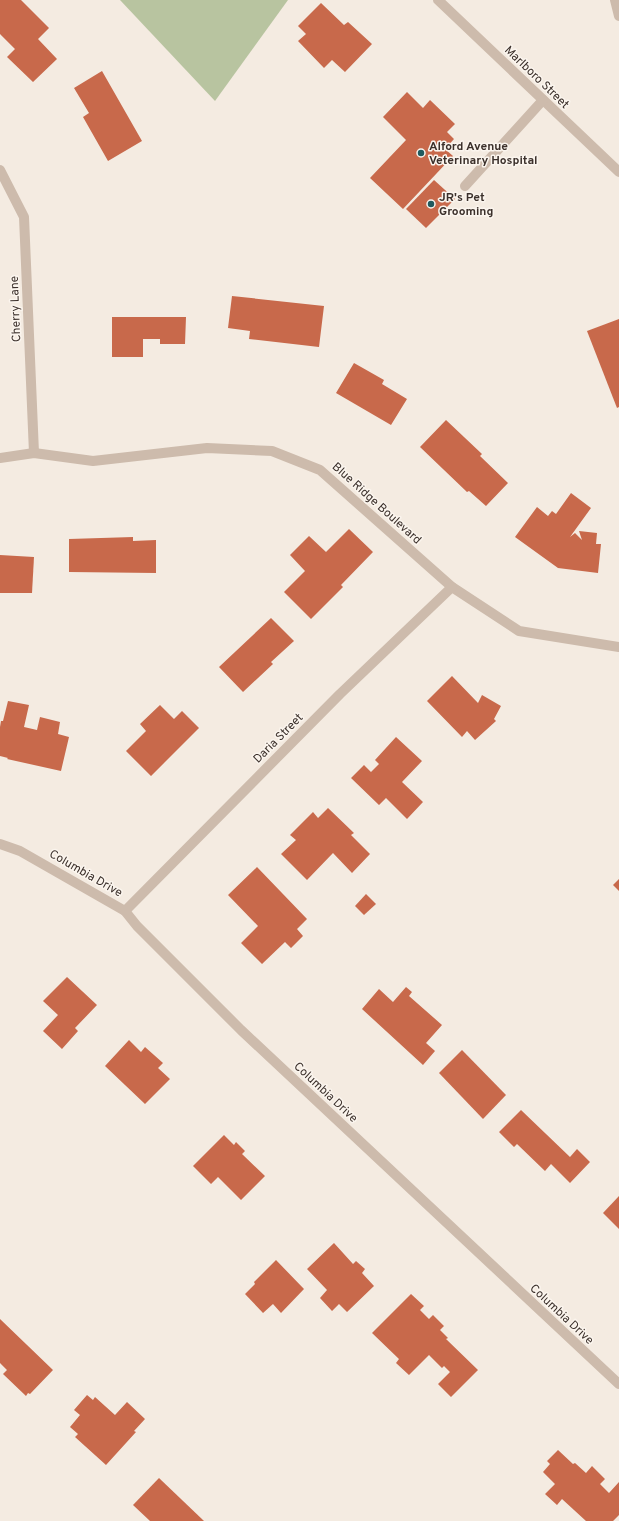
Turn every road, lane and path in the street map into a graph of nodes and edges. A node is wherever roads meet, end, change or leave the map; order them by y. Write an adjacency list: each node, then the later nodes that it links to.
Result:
1 (438, 0): 4 (street, Marlboro Street)
2 (615, 0): 3 (street)
3 (619, 16)
4 (543, 100): 6 (street, Marlboro Street); 7 (street)
5 (0, 170): 8 (street, Cherry Lane)
6 (619, 172)
7 (465, 186)
8 (34, 453): 9 (street, Blue Ridge Boulevard); 10 (street, Blue Ridge Boulevard)
9 (0, 458)
10 (452, 587): 11 (street, Blue Ridge Boulevard); 13 (street, Daria Street)
11 (619, 647)
12 (0, 844): 13 (street, Columbia Drive)
13 (125, 911): 14 (street, Columbia Drive)
14 (619, 1384)

